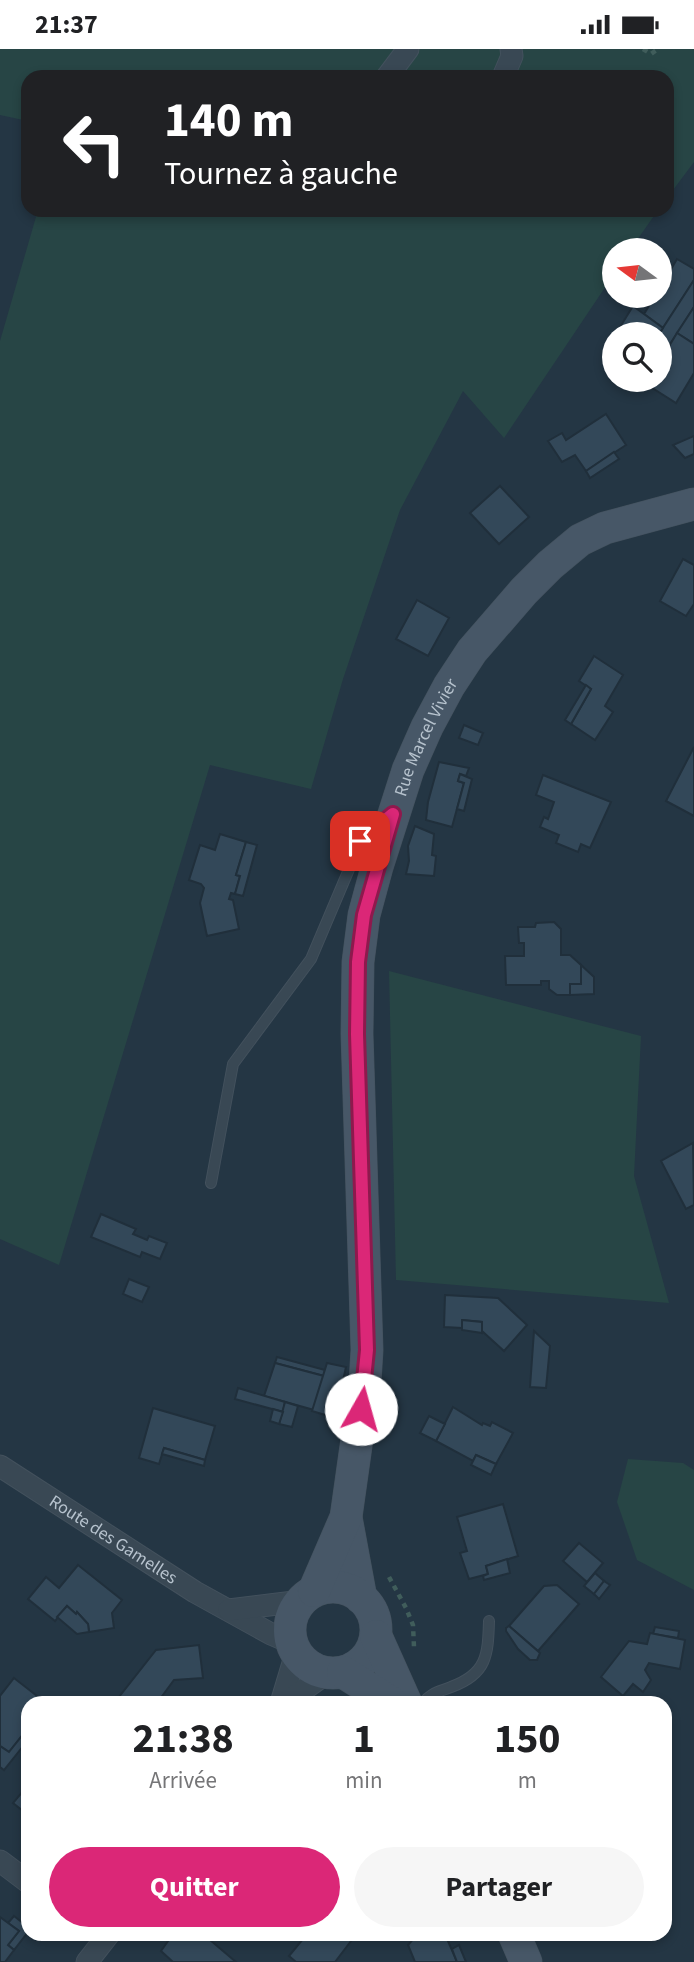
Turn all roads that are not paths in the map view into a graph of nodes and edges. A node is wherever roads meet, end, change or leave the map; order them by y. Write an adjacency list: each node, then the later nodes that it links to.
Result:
1 (408, 49): 3 (street)
2 (511, 49): 4 (street)
3 (392, 70)
4 (506, 70)
5 (694, 504): 6 (street, Rue Marcel Vivier)
6 (393, 814): 7 (lane); 9 (street, Rue Marcel Vivier)
7 (211, 1183)
8 (0, 1467): 12 (street, Route des Gamelles)
9 (346, 1517): 10 (street, Rue Marcel Vivier); 11 (street, Rue Marcel Vivier)
10 (308, 1596): 11 (street); 12 (street); 15 (street)
11 (361, 1598): 14 (street)
12 (229, 1609): 15 (street, Route des Gamelles)
13 (489, 1621): 21 (lane)
14 (376, 1636): 16 (street); 20 (street)
15 (294, 1648): 16 (street); 17 (street)
16 (335, 1673): 18 (street); 19 (street)
17 (284, 1696)
18 (295, 1696)
19 (379, 1696)
20 (418, 1696)
21 (425, 1696)
22 (0, 1861): 23 (street)
23 (21, 1877)
24 (100, 1941): 26 (street)
25 (517, 1941): 27 (street)
26 (87, 1962)
27 (526, 1962)

